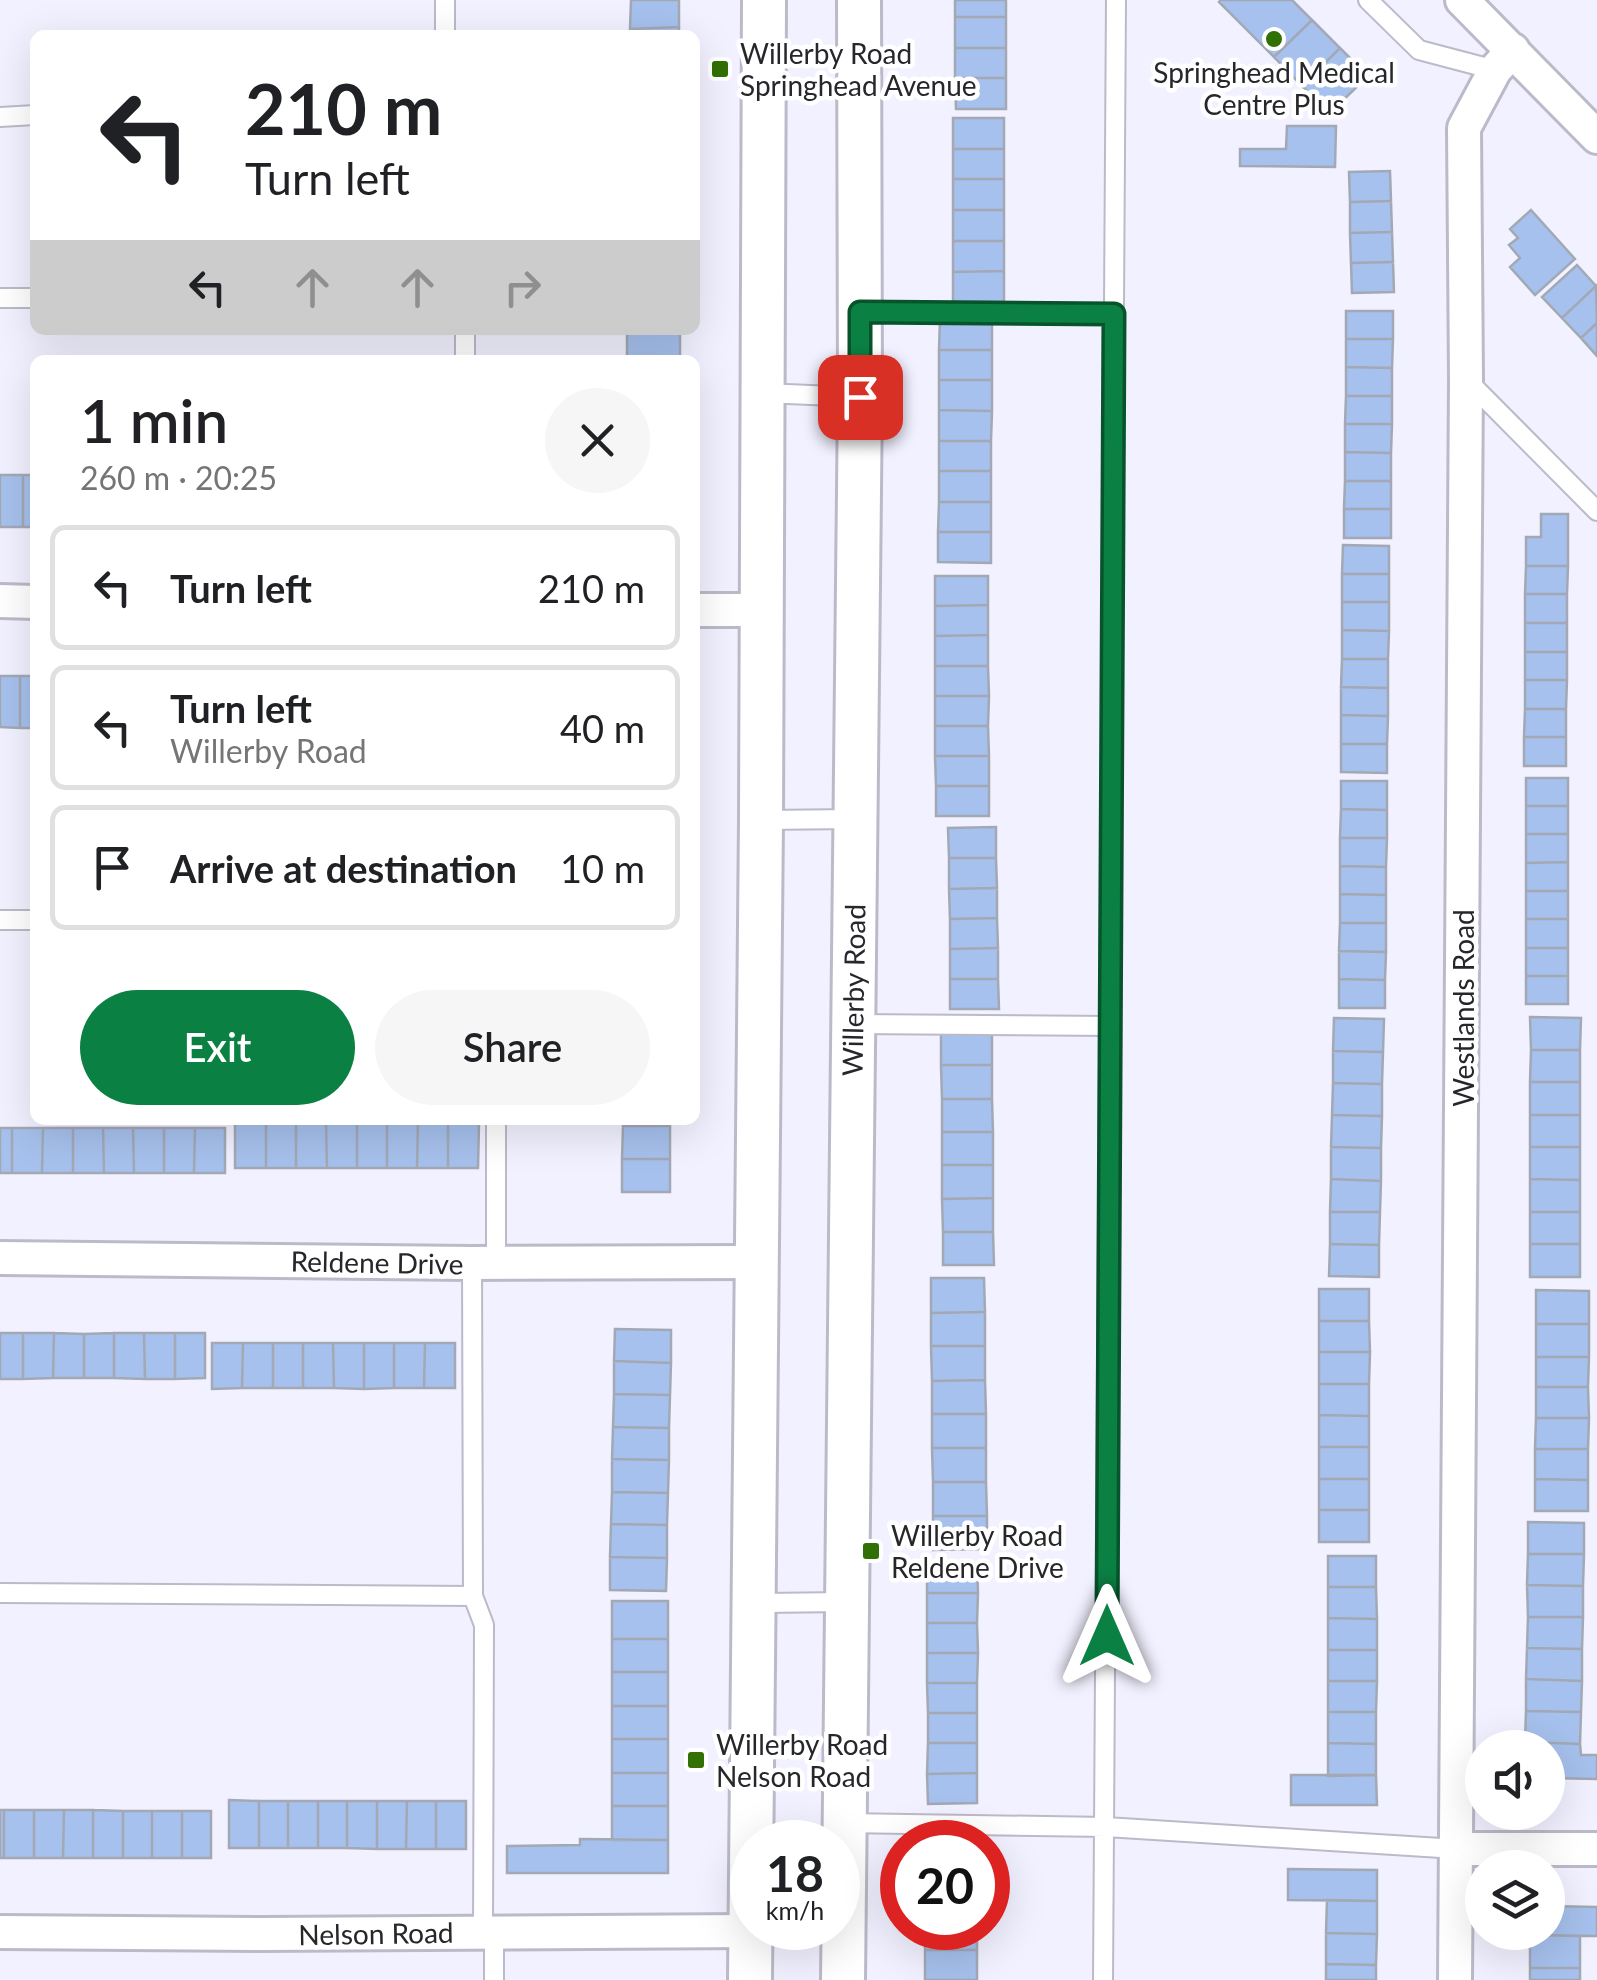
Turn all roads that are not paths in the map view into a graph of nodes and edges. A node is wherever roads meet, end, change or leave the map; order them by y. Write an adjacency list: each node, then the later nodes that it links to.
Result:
1 (445, 0): 7 (lane)
2 (764, 0): 17 (street)
3 (859, 0): 14 (street, Willerby Road)
4 (1116, 0): 15 (lane)
5 (1368, 0): 8 (lane)
6 (1462, 0): 8 (street)
7 (445, 30)
8 (1504, 60): 11 (street); 16 (street, Westlands Road)
9 (30, 115): 10 (lane)
10 (0, 117)
11 (1597, 137)
12 (0, 298): 13 (lane)
13 (30, 298)
14 (860, 312): 15 (lane); 18 (street, Willerby Road)
15 (1114, 314): 29 (lane)
16 (1466, 380): 19 (lane); 42 (street, Westlands Road)
17 (762, 394): 18 (lane); 23 (street)
18 (860, 397): 25 (street, Willerby Road)
19 (1597, 511)
20 (0, 602): 21 (street)
21 (30, 602)
22 (700, 610): 23 (street)
23 (762, 610): 24 (street)
24 (760, 820): 25 (lane); 32 (street)
25 (855, 820): 28 (street, Willerby Road)
26 (0, 920): 27 (lane)
27 (30, 920)
28 (852, 1024): 29 (lane); 36 (street, Willerby Road)
29 (1111, 1026): 41 (lane)
30 (496, 1125): 33 (lane)
31 (0, 1258): 33 (street, Reldene Drive)
32 (754, 1262): 33 (street, Reldene Drive); 37 (street)
33 (484, 1263): 35 (lane)
34 (0, 1593): 35 (lane)
35 (472, 1596): 46 (lane)
36 (846, 1602): 37 (lane); 39 (street, Willerby Road)
37 (752, 1603): 38 (street)
38 (751, 1820)
39 (844, 1820)
40 (860, 1823): 41 (lane)
41 (1106, 1827): 42 (lane); 52 (lane)
42 (1457, 1849): 43 (street); 53 (street, Westlands Road)
43 (1597, 1850)
44 (730, 1931): 46 (street, Nelson Road)
45 (0, 1932): 46 (street, Nelson Road)
46 (488, 1932): 49 (lane)
47 (751, 1950): 50 (street)
48 (843, 1950): 51 (street, Willerby Road)
49 (494, 1980)
50 (750, 1980)
51 (843, 1980)
52 (1103, 1980)
53 (1456, 1980)

